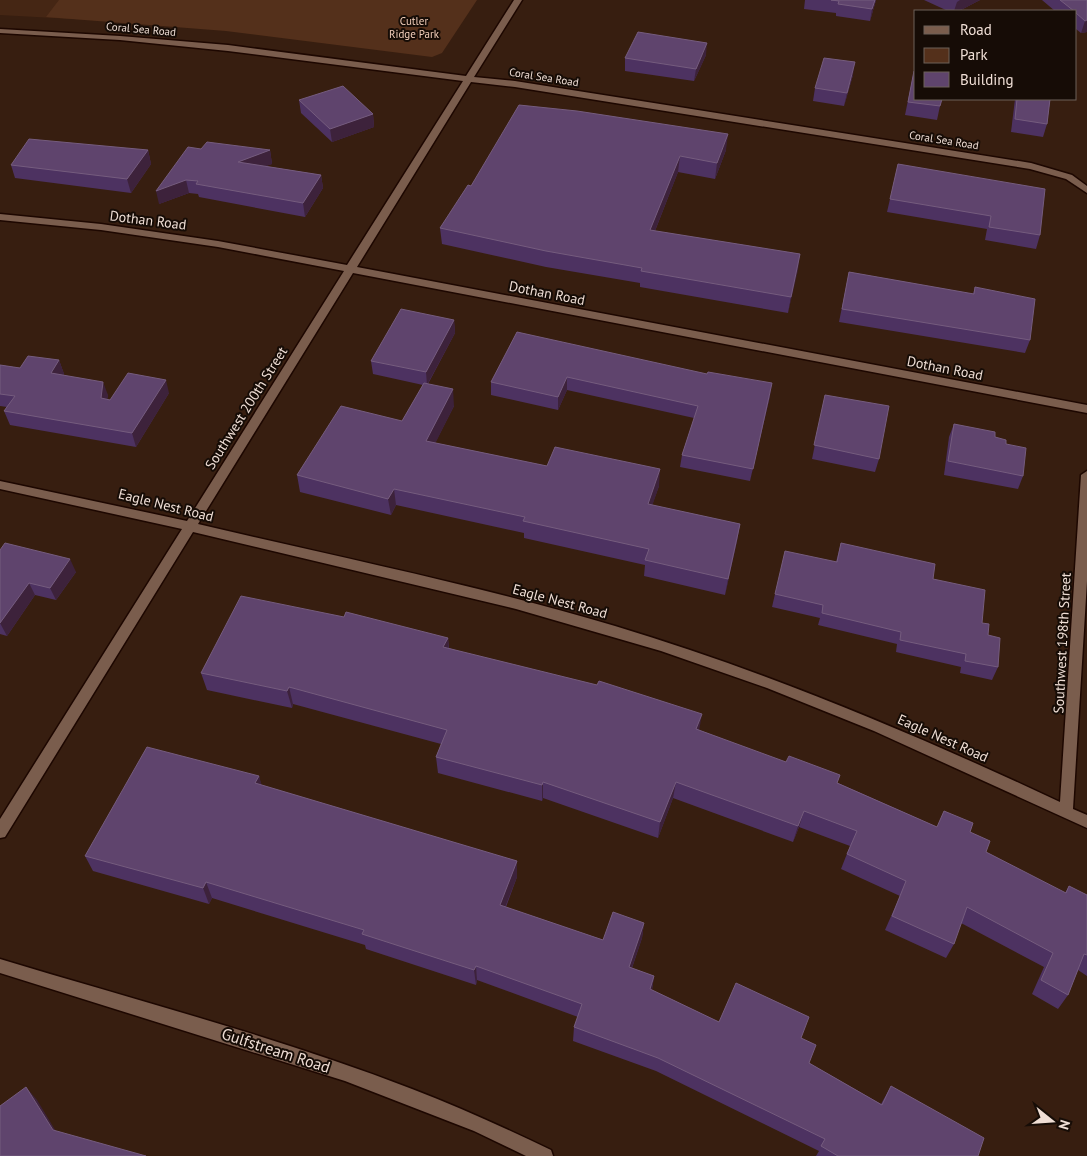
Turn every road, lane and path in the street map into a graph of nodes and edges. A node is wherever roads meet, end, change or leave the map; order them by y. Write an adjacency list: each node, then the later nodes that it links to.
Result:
1 (518, 0): 3 (street, Southwest 200th Street)
2 (0, 31): 3 (street, Coral Sea Road)
3 (469, 79): 4 (street, Coral Sea Road); 6 (street, Southwest 200th Street)
4 (1087, 190)
5 (0, 217): 6 (street, Dothan Road)
6 (350, 270): 7 (street, Dothan Road); 10 (street, Southwest 200th Street)
7 (1087, 409)
8 (1087, 475): 11 (street, Southwest 198th Street)
9 (0, 485): 10 (street, Eagle Nest Road)
10 (190, 526): 11 (street, Eagle Nest Road); 13 (street, Southwest 200th Street)
11 (1066, 812): 12 (street, Eagle Nest Road)
12 (1087, 822)
13 (0, 832)
14 (0, 966): 15 (street, Gulfstream Road)
15 (545, 1156)

